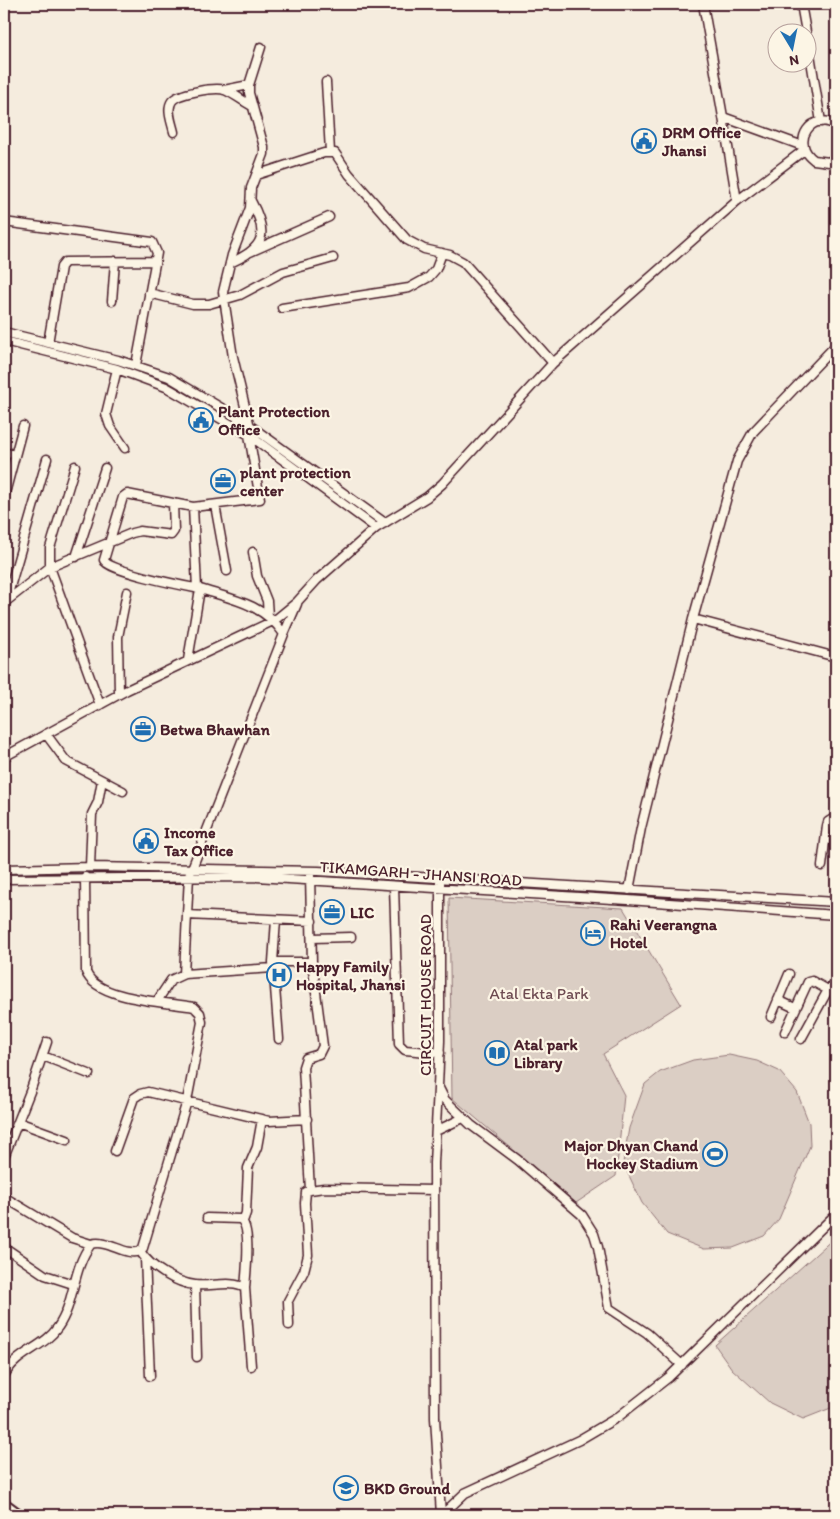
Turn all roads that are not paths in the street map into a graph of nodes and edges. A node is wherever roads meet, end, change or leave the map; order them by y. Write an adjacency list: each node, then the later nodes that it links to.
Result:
1 (703, 4): 10 (street)
2 (801, 4): 3 (street)
3 (804, 22)
4 (261, 47): 7 (street)
5 (813, 72): 11 (street)
6 (326, 82): 15 (street)
7 (249, 84): 8 (street); 9 (street)
8 (224, 90): 9 (street); 13 (street)
9 (252, 106): 17 (street)
10 (723, 117): 14 (street); 19 (street)
11 (821, 122): 12 (street); 14 (street)
12 (836, 126)
13 (174, 132)
14 (804, 148): 16 (street); 19 (street)
15 (330, 152): 17 (street); 23 (street)
16 (836, 160)
17 (256, 175): 18 (street)
18 (250, 200): 22 (street); 27 (street)
19 (737, 200): 38 (street)
20 (329, 217): 22 (street)
21 (4, 222): 26 (street)
22 (250, 252): 27 (street)
23 (442, 253): 31 (street); 38 (street)
24 (332, 258): 29 (street)
25 (115, 261): 26 (street); 30 (street); 34 (street)
26 (156, 261): 28 (street)
27 (230, 263): 29 (street)
28 (149, 293): 29 (street); 39 (street)
29 (223, 300): 42 (street)
30 (112, 301)
31 (282, 308)
32 (4, 332): 34 (street)
33 (4, 341): 37 (street)
34 (48, 343): 36 (street)
35 (836, 345): 65 (street)
36 (70, 348): 37 (street); 39 (street)
37 (67, 358): 40 (street)
38 (553, 363): 53 (street)
39 (136, 365): 42 (street)
40 (117, 369): 42 (street); 43 (street)
41 (24, 426): 45 (street)
42 (249, 431): 51 (street); 53 (street); 54 (street)
43 (125, 448)
44 (4, 452): 45 (street)
45 (15, 455): 49 (street)
46 (48, 459): 62 (street)
47 (75, 466): 58 (street)
48 (105, 468): 57 (street)
49 (4, 497)
50 (173, 503): 52 (street); 55 (street); 55 (street)
51 (215, 505): 52 (street); 59 (street)
52 (193, 507): 60 (street)
53 (385, 522): 54 (street)
54 (376, 528): 63 (street)
55 (110, 542): 57 (street); 60 (street)
56 (253, 552): 64 (street)
57 (76, 557): 58 (street)
58 (50, 566): 62 (street); 70 (street)
59 (227, 571)
60 (198, 589): 64 (street); 68 (street)
61 (127, 592): 69 (street)
62 (5, 602)
63 (298, 602): 64 (street); 66 (street)
64 (271, 618): 66 (street); 68 (street)
65 (693, 619): 67 (street); 89 (street)
66 (284, 634): 81 (street)
67 (836, 657)
68 (188, 660): 69 (street)
69 (120, 694): 70 (street)
70 (100, 705): 71 (street)
71 (46, 734): 72 (street); 73 (street)
72 (4, 757)
73 (102, 780): 74 (street); 77 (street)
74 (123, 791)
75 (836, 817): 76 (street)
76 (822, 866)
77 (90, 867): 78 (street, TIKAMGARH - JHANSI ROAD); 81 (street, TIKAMGARH - JHANSI ROAD)
78 (67, 868): 79 (street, TIKAMGARH - JHANSI ROAD); 82 (street)
79 (4, 869)
80 (310, 871): 81 (street, TIKAMGARH - JHANSI ROAD); 84 (street, TIKAMGARH - JHANSI ROAD); 86 (street)
81 (190, 872): 83 (street, TIKAMGARH - JHANSI ROAD); 86 (street, TIKAMGARH - JHANSI ROAD); 93 (street)
82 (68, 877): 83 (street, TIKAMGARH - JHANSI ROAD); 85 (street, TIKAMGARH - JHANSI ROAD)
83 (85, 877): 106 (street)
84 (440, 877): 88 (street, CIRCUIT HOUSE ROAD); 89 (street, TIKAMGARH - JHANSI ROAD)
85 (4, 879)
86 (311, 880): 87 (street, TIKAMGARH - JHANSI ROAD); 96 (street)
87 (394, 886): 88 (street, TIKAMGARH - JHANSI ROAD); 113 (street)
88 (440, 890): 92 (street, TIKAMGARH - JHANSI ROAD); 113 (street, CIRCUIT HOUSE ROAD)
89 (630, 890): 90 (street, TIKAMGARH - JHANSI ROAD)
90 (688, 892): 91 (street, TIKAMGARH - JHANSI ROAD); 92 (street)
91 (836, 902)
92 (688, 904): 94 (street, TIKAMGARH - JHANSI ROAD)
93 (187, 915): 95 (street); 101 (street)
94 (836, 915)
95 (276, 920): 96 (street); 100 (street)
96 (312, 920): 98 (street)
97 (351, 937): 98 (street)
98 (312, 938): 99 (street)
99 (312, 962): 100 (street); 120 (street)
100 (273, 965): 101 (street); 111 (street)
101 (184, 974): 106 (street)
102 (789, 974): 105 (street)
103 (836, 984): 104 (street)
104 (828, 990): 107 (street); 110 (street)
105 (778, 1000): 107 (street); 108 (street)
106 (156, 1001): 117 (street)
107 (796, 1008): 109 (street)
108 (771, 1017)
109 (784, 1032)
110 (801, 1038)
111 (279, 1039)
112 (47, 1042): 114 (street)
113 (440, 1053): 116 (street, CIRCUIT HOUSE ROAD)
114 (43, 1056): 115 (street); 121 (street)
115 (89, 1074)
116 (438, 1086): 118 (street, CIRCUIT HOUSE ROAD); 122 (street)
117 (187, 1101): 119 (street); 124 (street); 135 (street)
118 (464, 1118): 122 (street); 141 (street, CIRCUIT HOUSE ROAD)
119 (262, 1119): 120 (street); 131 (street)
120 (307, 1119): 126 (street)
121 (18, 1122): 123 (street); 125 (street)
122 (436, 1131): 127 (street)
123 (67, 1140)
124 (115, 1151)
125 (4, 1157)
126 (310, 1190): 127 (street); 139 (street)
127 (434, 1190): 145 (street)
128 (4, 1197): 133 (street)
129 (833, 1217): 132 (street); 141 (street)
130 (207, 1218): 131 (street)
131 (243, 1221): 138 (street)
132 (836, 1228)
133 (91, 1244): 135 (street); 136 (street)
134 (4, 1247): 136 (street)
135 (142, 1255): 137 (street); 144 (street)
136 (72, 1284): 143 (street)
137 (195, 1285): 138 (street); 140 (street)
138 (245, 1288): 142 (street)
139 (289, 1325)
140 (198, 1357)
141 (682, 1365): 145 (street)
142 (251, 1366)
143 (4, 1376)
144 (150, 1376)
145 (441, 1515)

